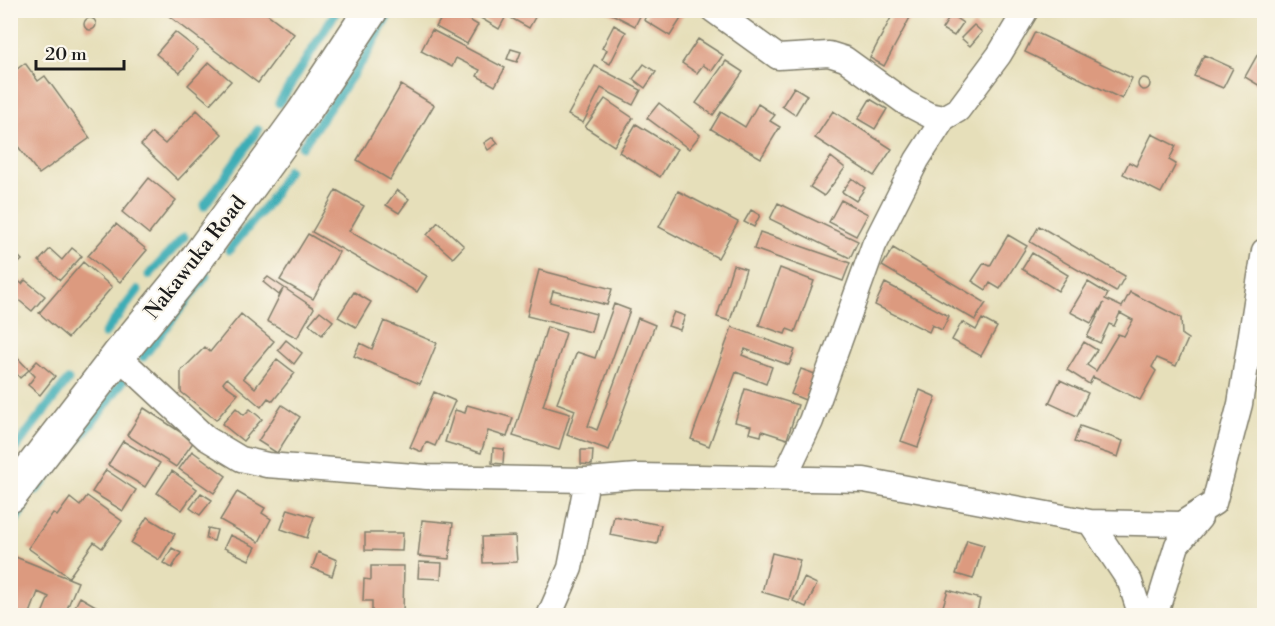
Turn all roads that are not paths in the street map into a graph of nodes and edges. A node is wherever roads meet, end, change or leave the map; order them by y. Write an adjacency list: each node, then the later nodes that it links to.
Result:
1 (371, 10): 6 (main road, Nakawuka Road)
2 (713, 10): 4 (street)
3 (1026, 10): 4 (street)
4 (944, 118): 7 (street)
5 (1264, 251): 10 (street)
6 (118, 356): 8 (street); 9 (main road, Nakawuka Road)
7 (784, 478): 8 (street); 11 (street)
8 (587, 480): 12 (street)
9 (10, 496)
10 (1214, 503): 11 (street); 14 (street)
11 (1090, 522): 13 (street)
12 (549, 615)
13 (1141, 615)
14 (1155, 615)

